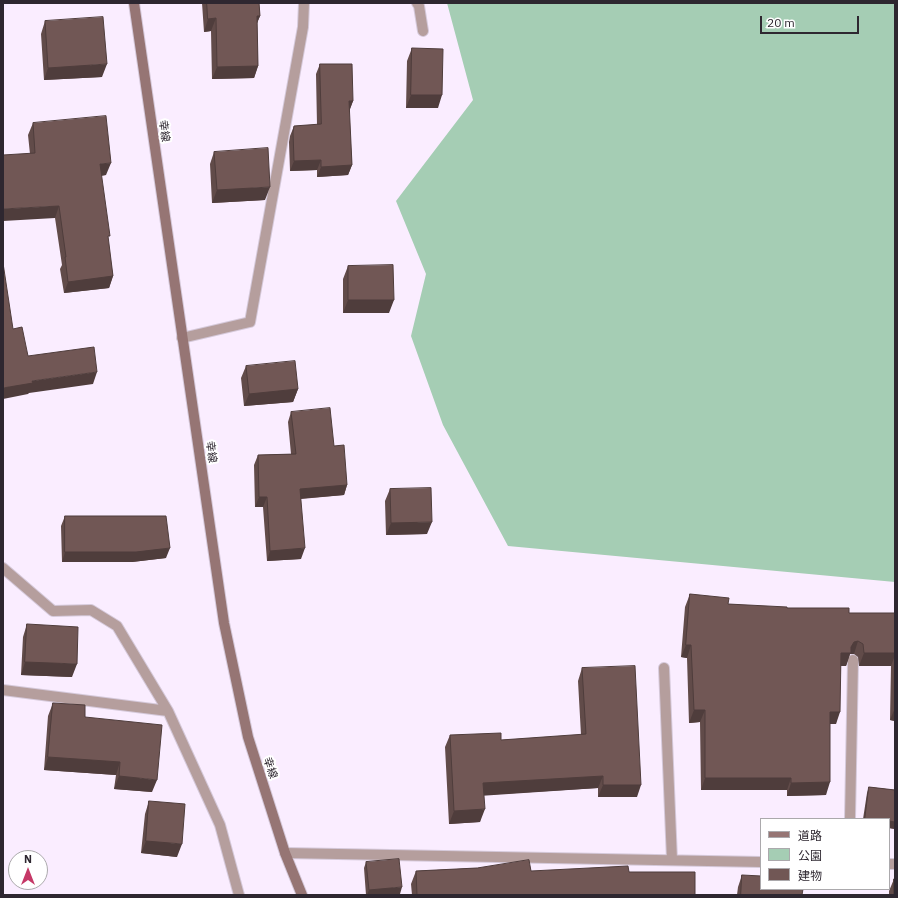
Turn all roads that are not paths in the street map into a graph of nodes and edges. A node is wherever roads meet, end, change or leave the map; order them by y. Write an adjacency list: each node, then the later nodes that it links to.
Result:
1 (134, 3): 5 (street, 幸線)
2 (304, 3): 5 (street)
3 (418, 3): 4 (street)
4 (423, 31)
5 (182, 338): 12 (street, 幸線)
6 (3, 568): 10 (street)
7 (853, 660): 11 (street)
8 (664, 668): 13 (street)
9 (3, 690): 10 (street)
10 (168, 711): 15 (street)
11 (850, 818)
12 (285, 853): 13 (street); 16 (street, 幸線)
13 (672, 860): 14 (street)
14 (760, 862)
15 (239, 895)
16 (302, 895)

